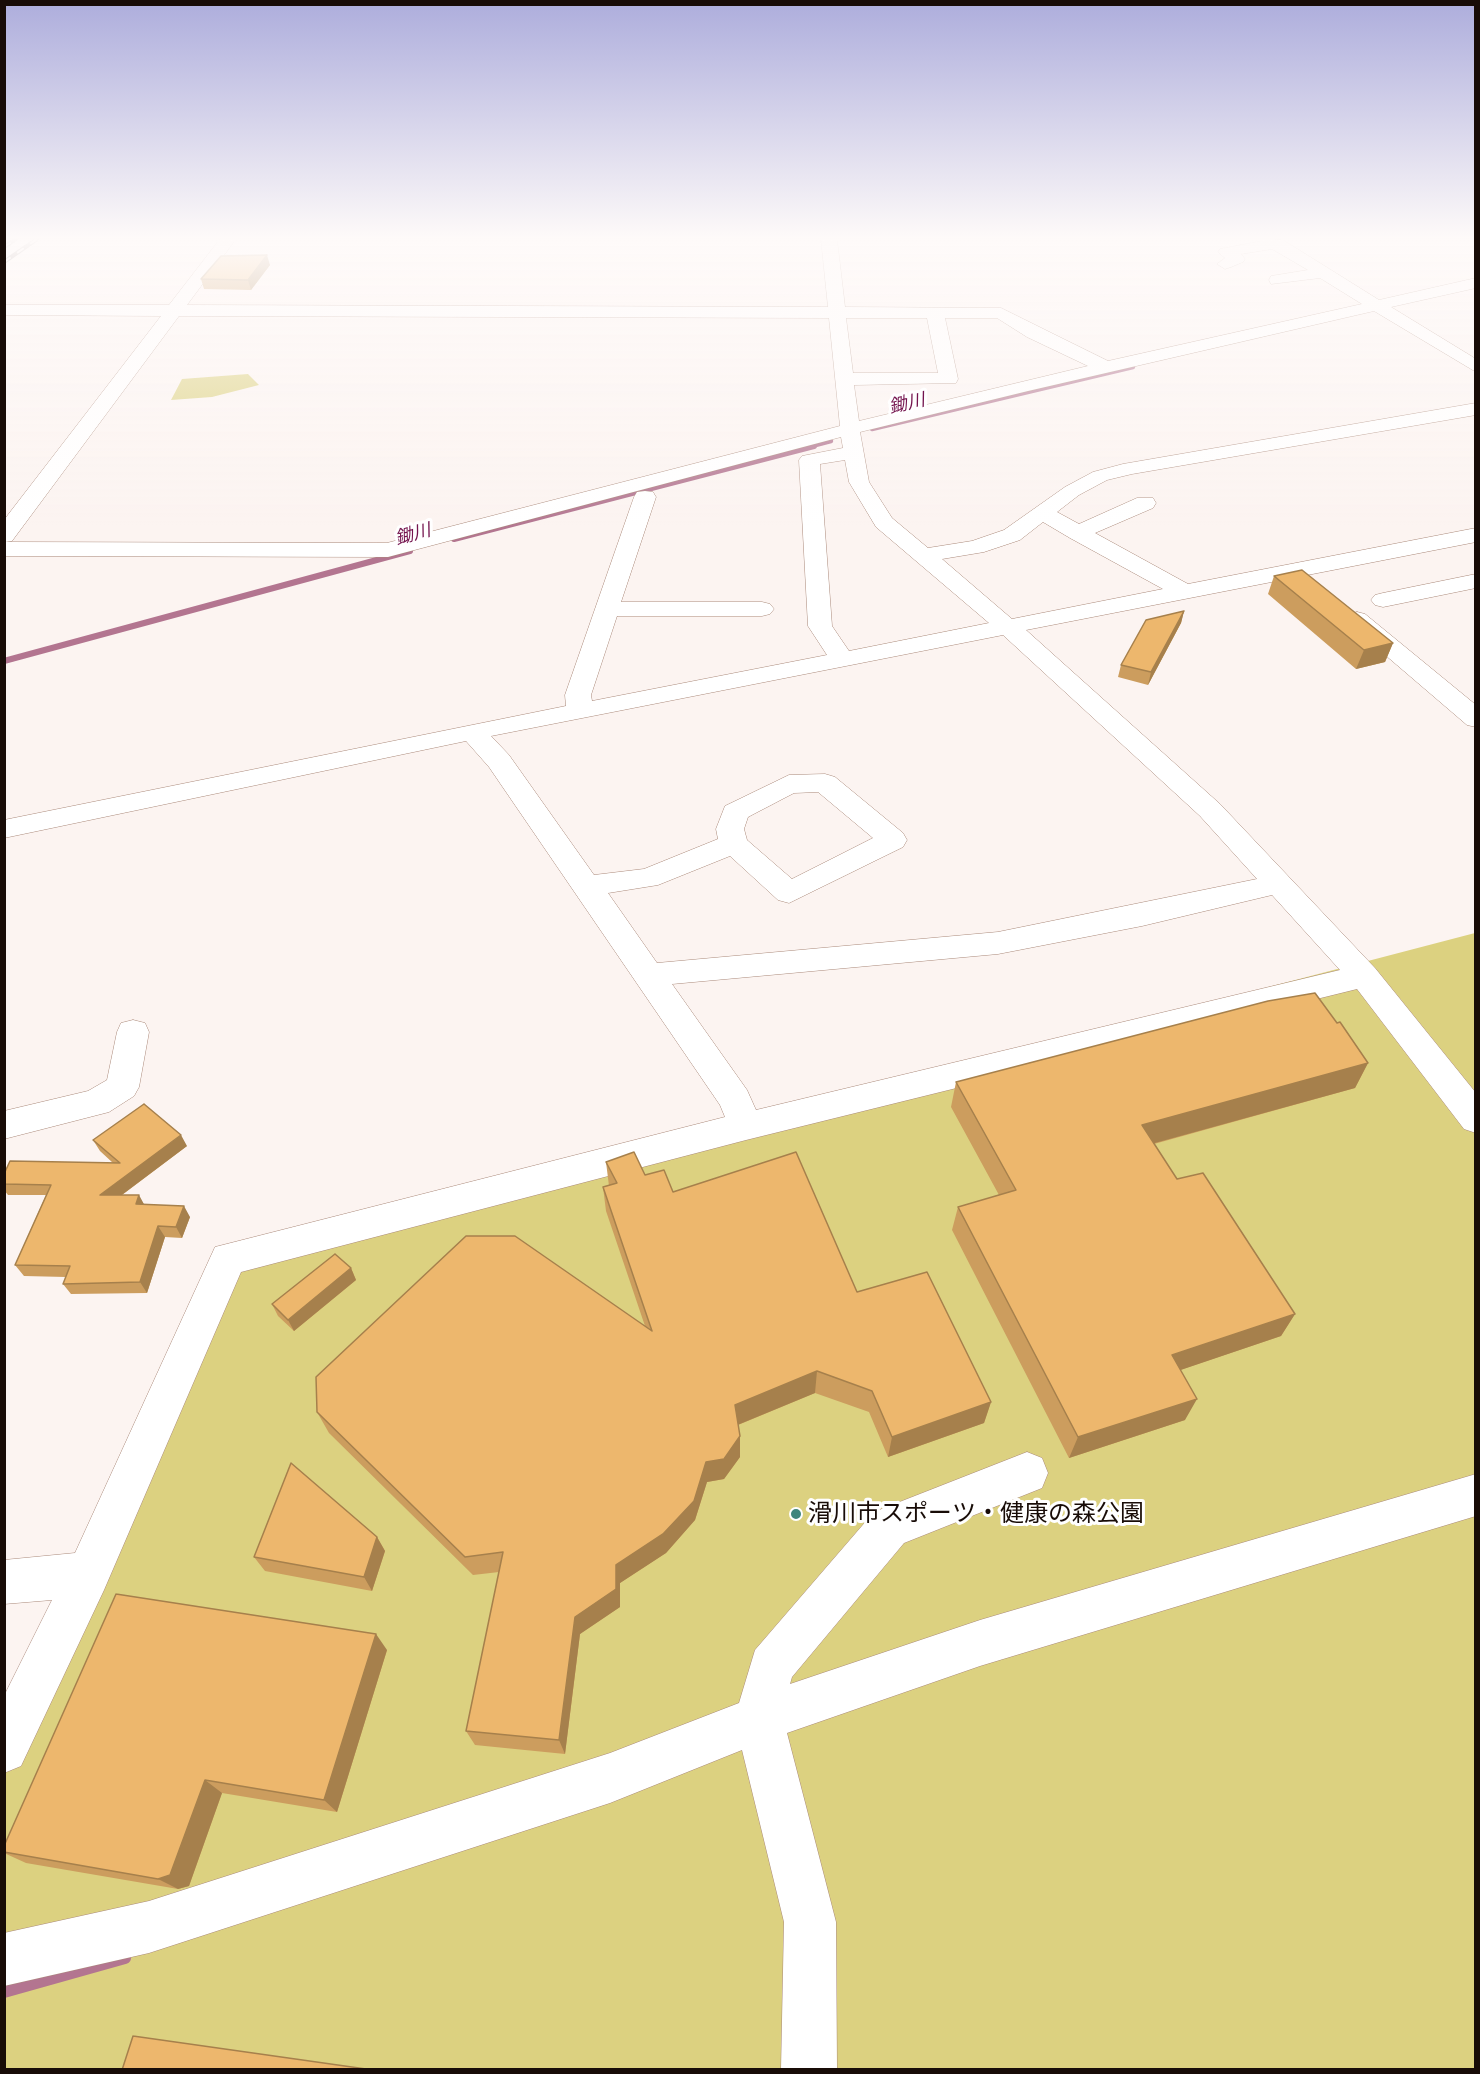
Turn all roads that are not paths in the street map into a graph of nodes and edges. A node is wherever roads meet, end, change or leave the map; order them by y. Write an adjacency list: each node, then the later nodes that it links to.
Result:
1 (153, 336): 17 (street)
2 (839, 336): 9 (street)
3 (940, 336): 9 (street)
4 (1039, 336): 7 (street)
5 (1247, 336): 7 (street)
6 (1425, 336): 8 (street)
7 (1105, 367): 11 (street)
8 (1476, 367)
9 (844, 379): 11 (street)
10 (1476, 409): 14 (street)
11 (852, 442): 12 (street); 19 (street); 27 (street)
12 (640, 491): 18 (street); 24 (street)
13 (1145, 503): 15 (street)
14 (1042, 513): 15 (street); 19 (street)
15 (1078, 533): 22 (street)
16 (1476, 535): 20 (street)
17 (4, 536)
18 (4, 549)
19 (922, 556): 26 (street)
20 (1298, 569): 22 (street); 29 (street)
21 (1476, 581): 23 (street)
22 (1185, 592): 26 (street)
23 (1383, 600)
24 (608, 609): 25 (street); 28 (street)
25 (762, 609)
26 (1007, 627): 27 (street); 33 (street)
27 (843, 659): 28 (street)
28 (580, 711): 30 (street)
29 (1476, 719)
30 (472, 732): 31 (street); 34 (street)
31 (4, 829)
32 (734, 844): 32 (street); 34 (street)
33 (1278, 884): 35 (street); 36 (street)
34 (587, 886): 35 (street)
35 (649, 975): 40 (street)
36 (1364, 976): 38 (street); 40 (street)
37 (133, 1032): 39 (street)
38 (1476, 1119)
39 (4, 1125)
40 (746, 1126): 43 (street)
41 (1027, 1473): 45 (street)
42 (1476, 1495): 45 (street)
43 (88, 1574): 44 (street); 46 (street)
44 (4, 1582)
45 (759, 1719): 47 (street); 48 (street)
46 (4, 1749)
47 (4, 1960)
48 (808, 2070)

